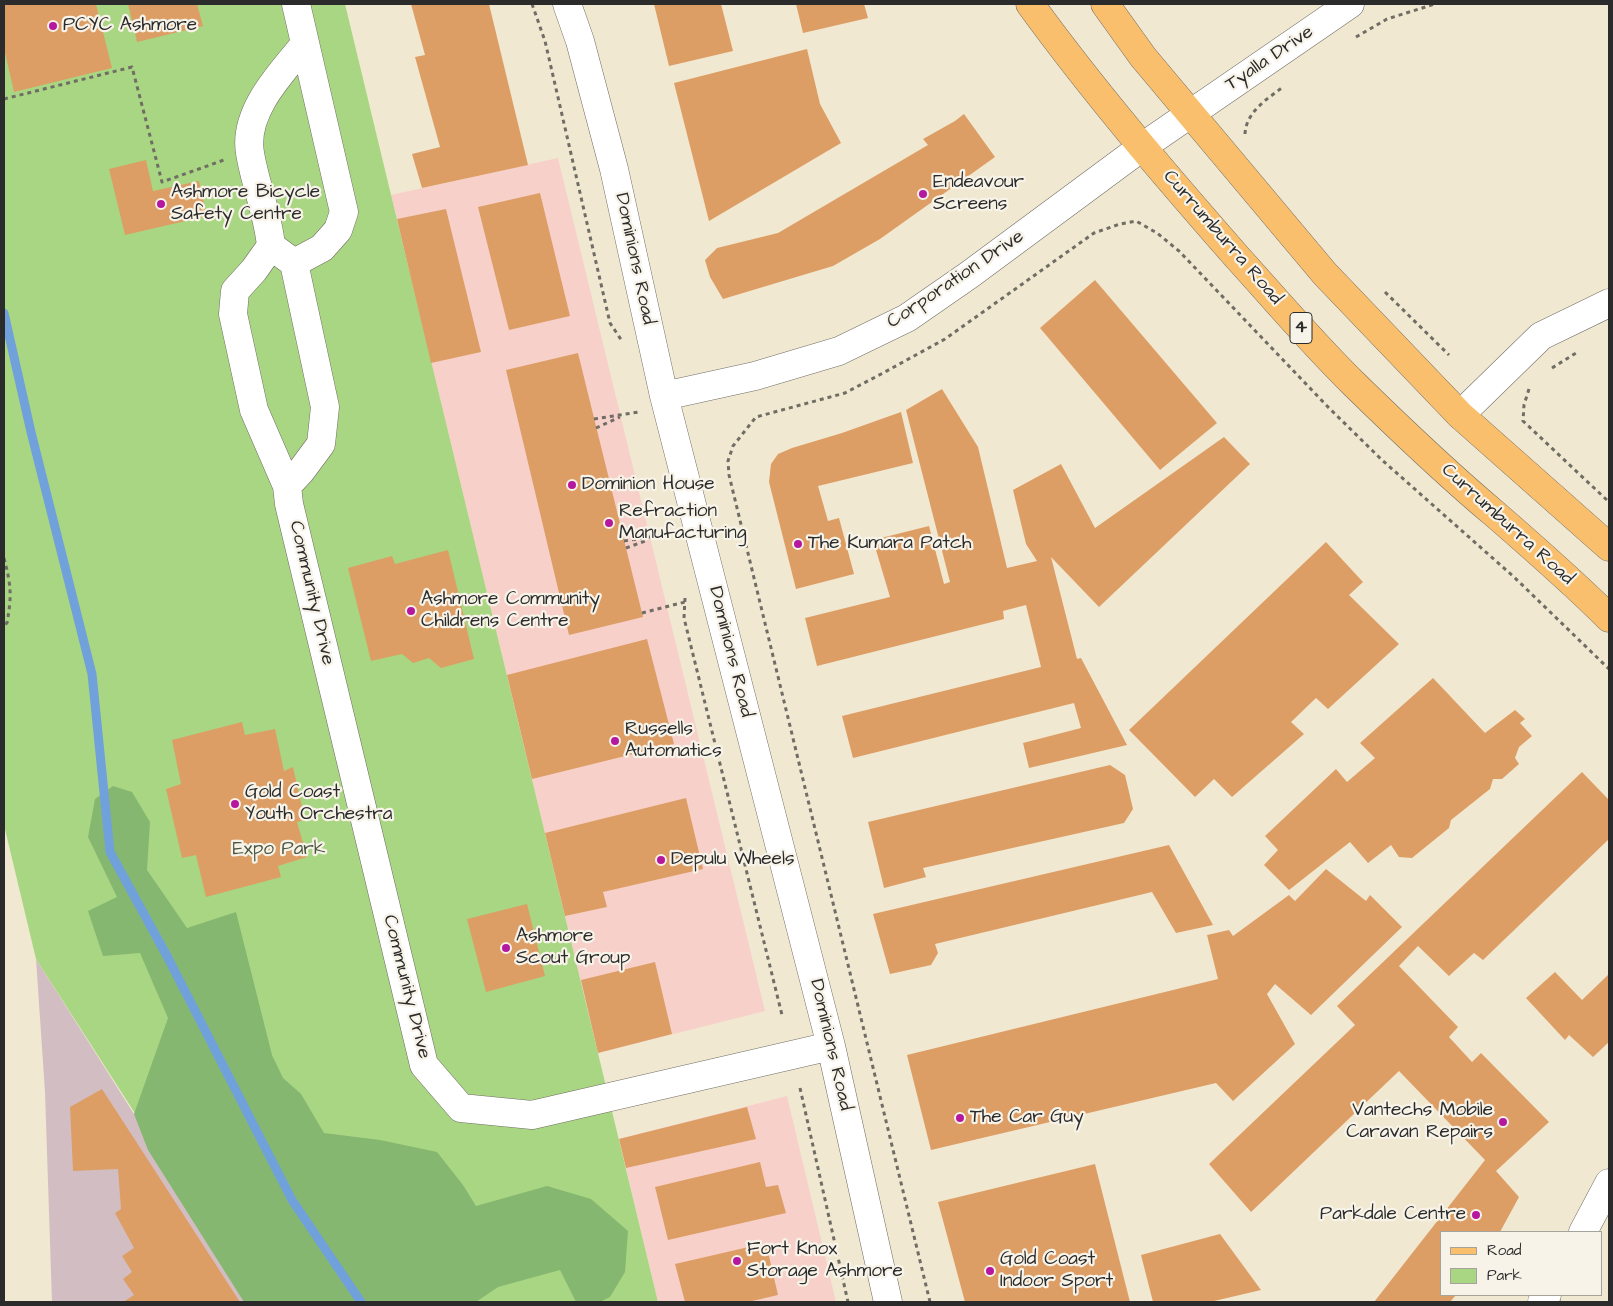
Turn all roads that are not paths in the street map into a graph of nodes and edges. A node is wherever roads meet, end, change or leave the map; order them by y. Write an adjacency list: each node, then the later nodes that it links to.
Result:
1 (296, 4): 6 (street)
2 (567, 4): 12 (street, Dominions Road)
3 (1030, 4): 8 (main road, Currumburra Road / 4)
4 (1105, 4): 7 (main road)
5 (1350, 4): 7 (street, Tyalla Drive)
6 (305, 44): 9 (street); 10 (street)
7 (1190, 114): 8 (street, Corporation Drive); 13 (main road)
8 (1142, 147): 12 (street, Corporation Drive); 16 (main road, Currumburra Road / 4)
9 (271, 246): 10 (street); 14 (street, Community Drive)
10 (294, 262): 14 (street)
11 (1609, 304): 13 (street)
12 (664, 396): 17 (street, Dominions Road)
13 (1460, 415): 15 (main road)
14 (287, 486): 17 (street, Community Drive)
15 (1609, 547)
16 (1609, 618)
17 (831, 1046): 20 (street, Dominions Road)
18 (1609, 1183): 19 (street)
19 (1585, 1231)
20 (888, 1302)

